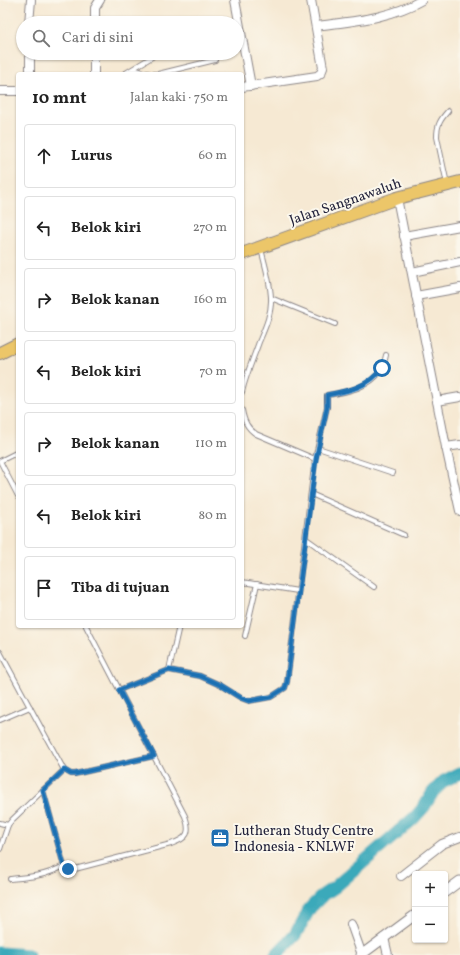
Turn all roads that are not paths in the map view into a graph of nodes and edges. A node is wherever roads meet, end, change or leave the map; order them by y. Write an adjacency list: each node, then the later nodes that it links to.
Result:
1 (31, 0): 6 (street)
2 (100, 0): 7 (street)
3 (235, 0): 8 (street)
4 (311, 0): 9 (street)
5 (422, 0): 9 (street)
6 (29, 16)
7 (95, 16)
8 (238, 16)
9 (316, 26): 21 (street)
10 (244, 48): 21 (street)
11 (30, 60): 16 (street)
12 (94, 60): 17 (street)
13 (147, 60): 15 (lane)
14 (215, 60): 20 (lane)
15 (133, 69): 18 (lane); 19 (lane)
16 (30, 72)
17 (94, 72)
18 (128, 72)
19 (143, 72)
20 (166, 72)
21 (251, 86): 22 (street)
22 (244, 87)
23 (0, 91): 24 (street)
24 (16, 91)
25 (448, 112): 27 (lane)
26 (460, 182): 27 (main road, Jalan Sangnawaluh)
27 (448, 186): 28 (main road, Jalan Sangnawaluh)
28 (397, 198): 30 (street); 31 (main road, Jalan Sangnawaluh)
29 (460, 226): 30 (street)
30 (404, 236): 34 (street)
31 (261, 247): 32 (main road, Jalan Sangnawaluh); 37 (lane)
32 (244, 253)
33 (460, 262): 34 (street)
34 (412, 272): 36 (street)
35 (460, 288): 36 (street)
36 (416, 296): 44 (street)
37 (271, 298): 38 (lane); 42 (lane)
38 (335, 324)
39 (16, 345): 40 (main road)
40 (0, 353)
41 (386, 355): 48 (lane)
42 (244, 382)
43 (460, 397): 44 (street)
44 (437, 401): 47 (street)
45 (244, 421): 50 (lane)
46 (460, 445): 47 (street)
47 (446, 447): 56 (street)
48 (318, 448): 50 (lane); 52 (lane)
49 (16, 453): 51 (lane)
50 (316, 459): 55 (lane)
51 (6, 473): 53 (lane); 54 (lane)
52 (392, 473)
53 (0, 476)
54 (16, 492)
55 (311, 494): 57 (lane); 58 (lane)
56 (460, 511)
57 (404, 535)
58 (305, 538): 61 (lane); 62 (lane)
59 (244, 582): 60 (lane)
60 (257, 584): 62 (lane); 65 (lane)
61 (374, 586)
62 (298, 591): 67 (lane)
63 (87, 628): 68 (lane)
64 (179, 628): 67 (lane)
65 (245, 636)
66 (0, 652): 69 (lane)
67 (169, 670): 68 (lane)
68 (119, 690): 71 (lane)
69 (30, 707): 70 (lane); 72 (lane)
70 (0, 720)
71 (154, 756): 72 (lane); 78 (lane)
72 (64, 770): 73 (lane)
73 (43, 790): 75 (lane); 78 (lane)
74 (0, 823): 75 (lane)
75 (8, 825): 77 (lane)
76 (460, 837): 79 (street)
77 (0, 849)
78 (64, 866): 80 (lane)
79 (402, 876)
80 (10, 879)
81 (460, 881): 82 (street)
82 (448, 890)
83 (412, 917): 85 (street)
84 (351, 924): 86 (street)
85 (384, 938): 86 (street); 87 (street)
86 (362, 955)
87 (388, 955)

